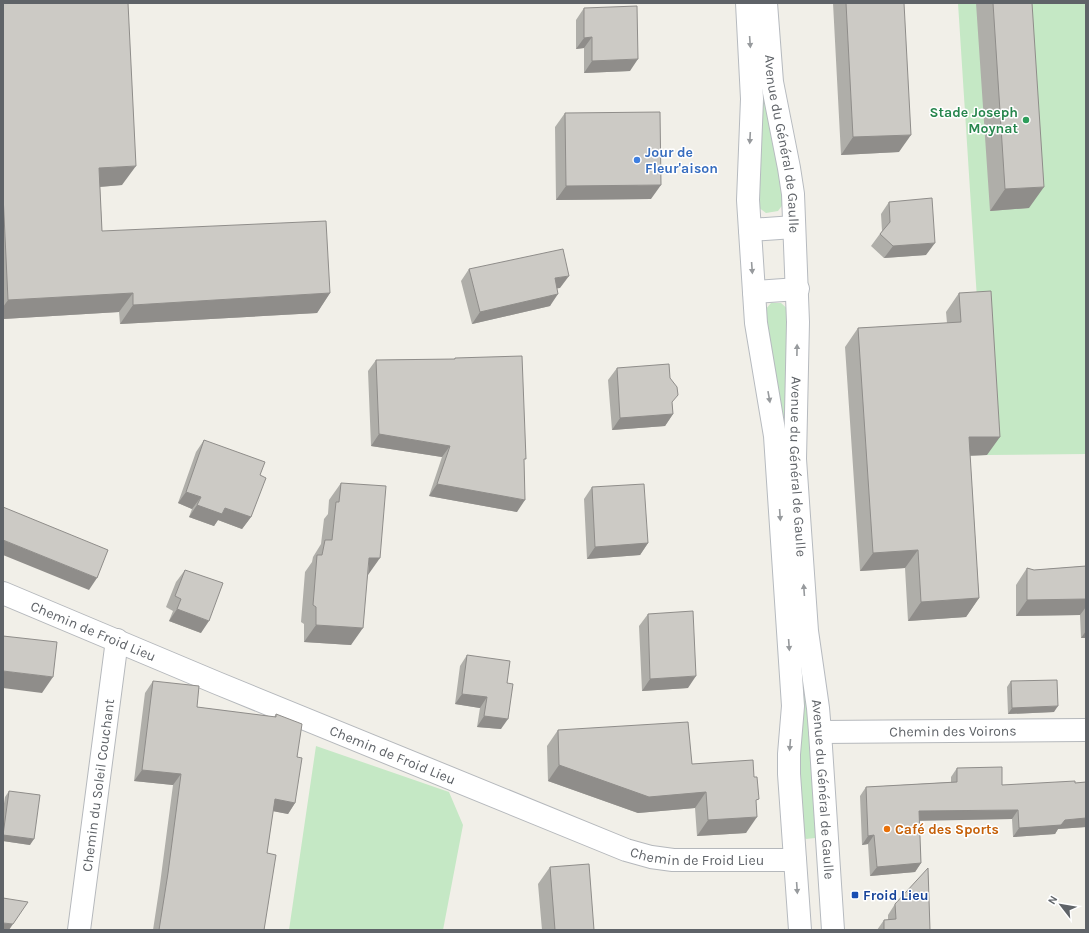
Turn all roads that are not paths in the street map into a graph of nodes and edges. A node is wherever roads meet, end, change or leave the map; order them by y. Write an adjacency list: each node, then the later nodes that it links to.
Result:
1 (747, 3): 4 (main road, Avenue du Général de Gaulle, one-way to 4)
2 (766, 3): 3 (main road, Avenue du Général de Gaulle)
3 (794, 227): 4 (main road); 5 (main road, Avenue du Général de Gaulle)
4 (750, 230): 6 (main road, Avenue du Général de Gaulle, one-way to 6)
5 (798, 289): 6 (main road); 10 (main road, Avenue du Général de Gaulle, one-way to 5)
6 (754, 292): 12 (main road, Avenue du Général de Gaulle, one-way to 12)
7 (3, 593): 8 (main road, Chemin de Froid Lieu)
8 (116, 640): 12 (main road, Chemin de Froid Lieu); 13 (main road, Chemin du Soleil Couchant)
9 (1086, 730): 10 (main road, Chemin des Voirons)
10 (820, 732): 11 (main road, Avenue du Général de Gaulle)
11 (829, 858): 12 (main road, Chemin de Froid Lieu); 15 (main road, Avenue du Général de Gaulle)
12 (795, 860): 14 (main road, Avenue du Général de Gaulle, one-way to 14)
13 (79, 930)
14 (800, 930)
15 (833, 930)

